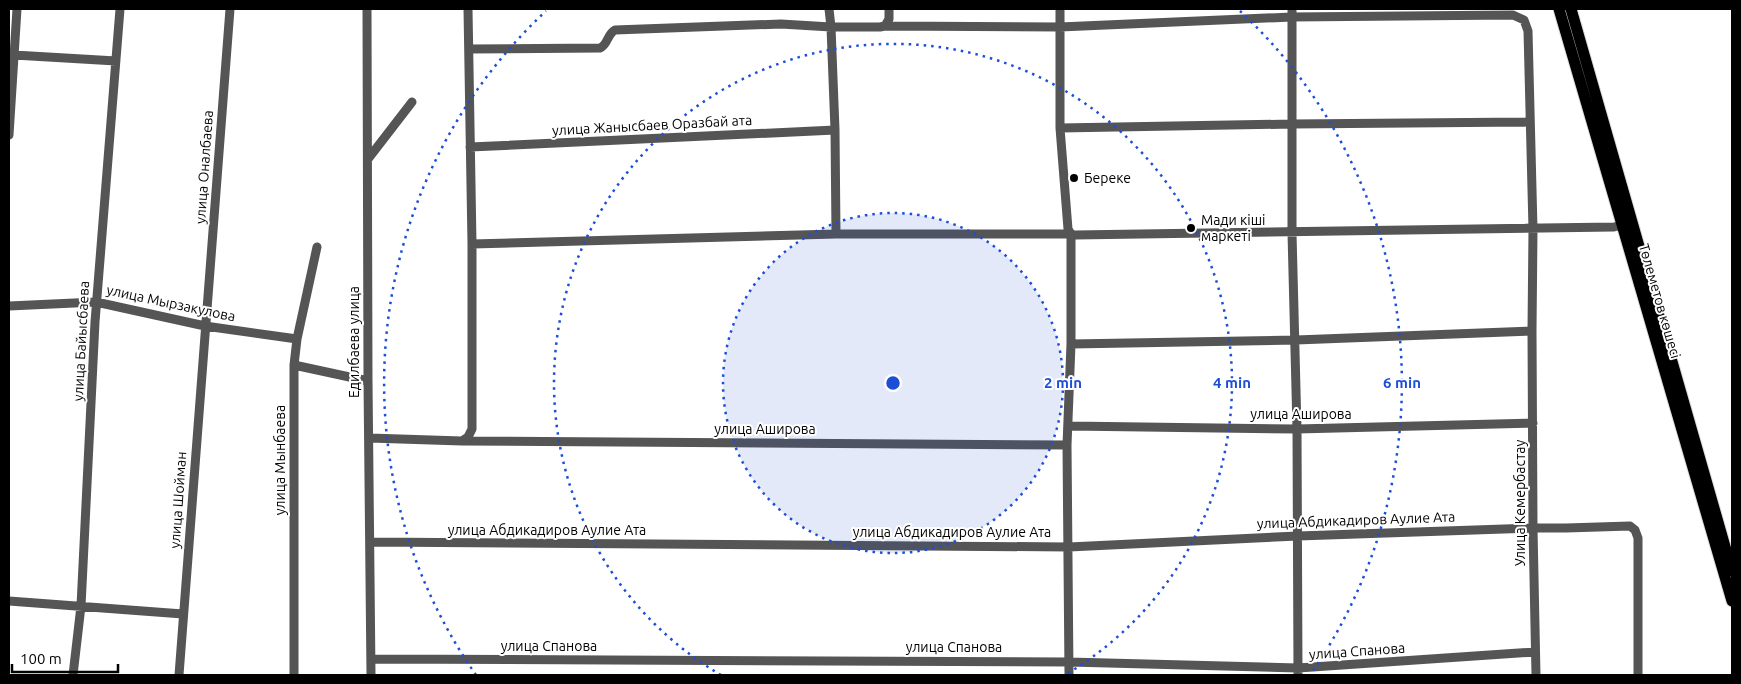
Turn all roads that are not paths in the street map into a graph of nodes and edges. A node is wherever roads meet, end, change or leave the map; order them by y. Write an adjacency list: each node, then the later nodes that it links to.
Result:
1 (17, 9): 16 (street)
2 (120, 9): 17 (street, улица Байысбаева)
3 (230, 9): 35 (street, улица Оналбаева)
4 (367, 9): 25 (street, Едилбаева улица)
5 (468, 9): 15 (street)
6 (829, 9): 13 (street)
7 (889, 9): 12 (street)
8 (1060, 9): 14 (street)
9 (1559, 9): 26 (main road, Төлеметов көшесі)
10 (1571, 9): 26 (main road, Төлеметов көшесі)
11 (1292, 13): 14 (street, Улица Кемербастау); 19 (street, Улица Кемербастау); 20 (street)
12 (885, 26): 13 (street, Улица Кемербастау); 14 (street, Улица Кемербастау)
13 (831, 27): 15 (street, Улица Кемербастау); 22 (street)
14 (1060, 27): 21 (street)
15 (469, 49): 24 (street)
16 (14, 55): 17 (street); 23 (street)
17 (116, 60): 33 (street, улица Байысбаева)
18 (412, 102): 25 (street)
19 (1530, 122): 20 (street); 27 (street, Улица Кемербастау)
20 (1292, 124): 21 (street); 28 (street)
21 (1060, 128): 30 (street)
22 (835, 130): 24 (street, улица Жанысбаев Оразбай ата); 29 (street)
23 (9, 135)
24 (470, 147): 31 (street)
25 (368, 160): 41 (street, Едилбаева улица)
26 (1627, 224): 27 (street); 52 (main road, Төлеметов көшесі); 54 (main road, Төлеметов көшесі)
27 (1533, 229): 28 (street); 36 (street, Улица Кемербастау)
28 (1292, 233): 30 (street); 38 (street)
29 (836, 234): 30 (street); 31 (street)
30 (1070, 234): 39 (street)
31 (472, 244): 46 (street)
32 (317, 247): 37 (street, улица Мынбаева)
33 (96, 302): 34 (street, улица Мырзакулова); 35 (street, улица Мырзакулова); 55 (street, улица Байысбаева)
34 (9, 306)
35 (205, 327): 37 (street, улица Мырзакулова); 56 (street, улица Шойман)
36 (1532, 331): 38 (street); 42 (street, Улица Кемербастау)
37 (297, 340): 40 (street, улица Мынбаева)
38 (1296, 340): 39 (street); 44 (street)
39 (1071, 344): 43 (street)
40 (294, 365): 41 (street); 63 (street, улица Мынбаева)
41 (368, 380): 45 (street, Едилбаева улица)
42 (1533, 423): 44 (street, улица Аширова); 48 (street, Улица Кемербастау)
43 (1068, 426): 44 (street, улица Аширова); 47 (street)
44 (1297, 429): 49 (street)
45 (369, 438): 46 (street, улица Аширова); 50 (street, Едилбаева улица)
46 (462, 441): 47 (street, улица Аширова)
47 (1068, 445): 51 (street)
48 (1533, 528): 49 (street, улица Абдикадиров Аулие Ата); 57 (street, Улица Кемербастау); 67 (street, улица Абдикадиров Аулие Ата)
49 (1298, 536): 51 (street, улица Абдикадиров Аулие Ата); 60 (street)
50 (370, 542): 51 (street, улица Абдикадиров Аулие Ата); 58 (street, Едилбаева улица)
51 (1069, 547): 59 (street)
52 (1732, 571)
53 (9, 601): 55 (street)
54 (1732, 601)
55 (81, 606): 56 (street); 61 (street, улица Байысбаева)
56 (183, 614): 62 (street, улица Шойман)
57 (1535, 652): 60 (street, улица Спанова); 66 (street, Улица Кемербастау)
58 (371, 659): 59 (street, улица Спанова); 64 (street, Едилбаева улица)
59 (1069, 662): 60 (street, улица Спанова); 65 (street)
60 (1298, 672)
61 (73, 675)
62 (179, 675)
63 (294, 675)
64 (371, 675)
65 (1069, 675)
66 (1536, 675)
67 (1638, 675)

